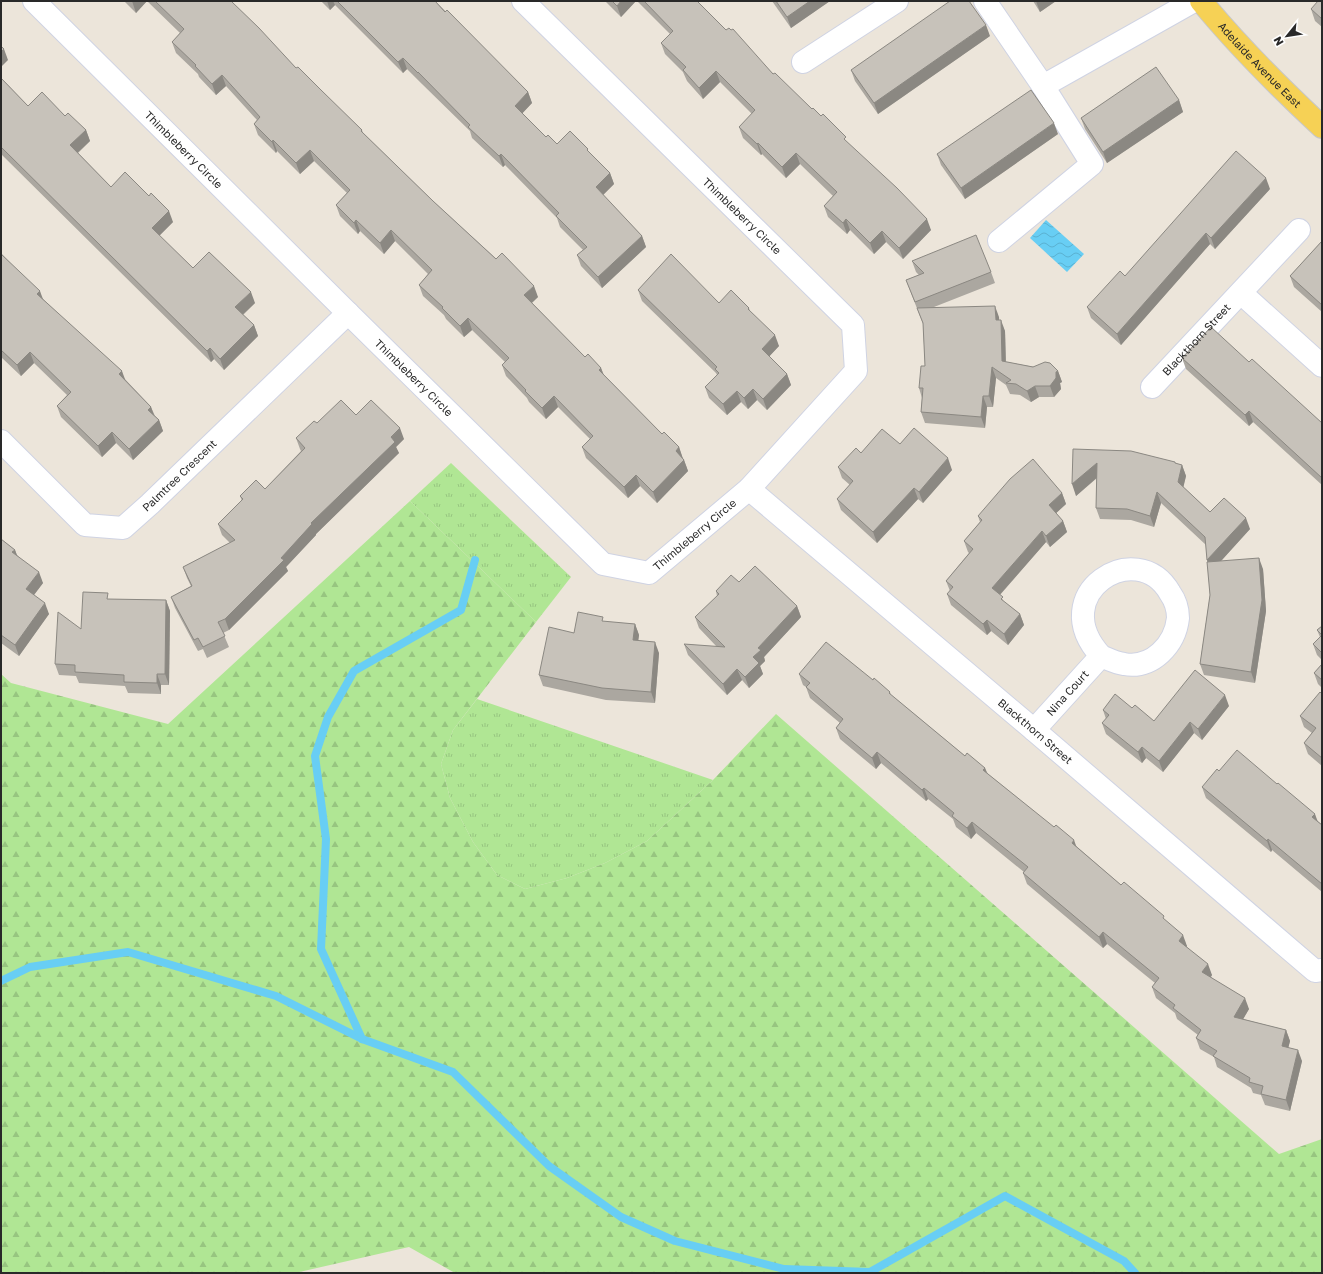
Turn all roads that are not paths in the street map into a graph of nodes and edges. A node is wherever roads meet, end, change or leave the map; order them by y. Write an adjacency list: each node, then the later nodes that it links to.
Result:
1 (34, 1): 13 (street, Thimbleberry Circle)
2 (523, 1): 17 (street, Thimbleberry Circle)
3 (896, 1): 7 (street)
4 (984, 1): 8 (street)
5 (1194, 1): 8 (street)
6 (1201, 1): 9 (main road, Adelaide Avenue East)
7 (803, 62)
8 (1043, 86): 11 (street)
9 (1322, 127)
10 (1299, 230): 12 (street, Blackthorn Street)
11 (999, 241)
12 (1241, 293): 14 (street); 15 (street, Blackthorn Street)
13 (348, 313): 16 (street, Palmtree Crescent); 17 (street, Thimbleberry Circle)
14 (1322, 366)
15 (1152, 387)
16 (1, 441)
17 (749, 489): 19 (street, Blackthorn Street)
18 (1101, 656): 18 (street); 19 (street, Nina Court)
19 (1034, 730): 20 (street, Blackthorn Street)
20 (1322, 970)

